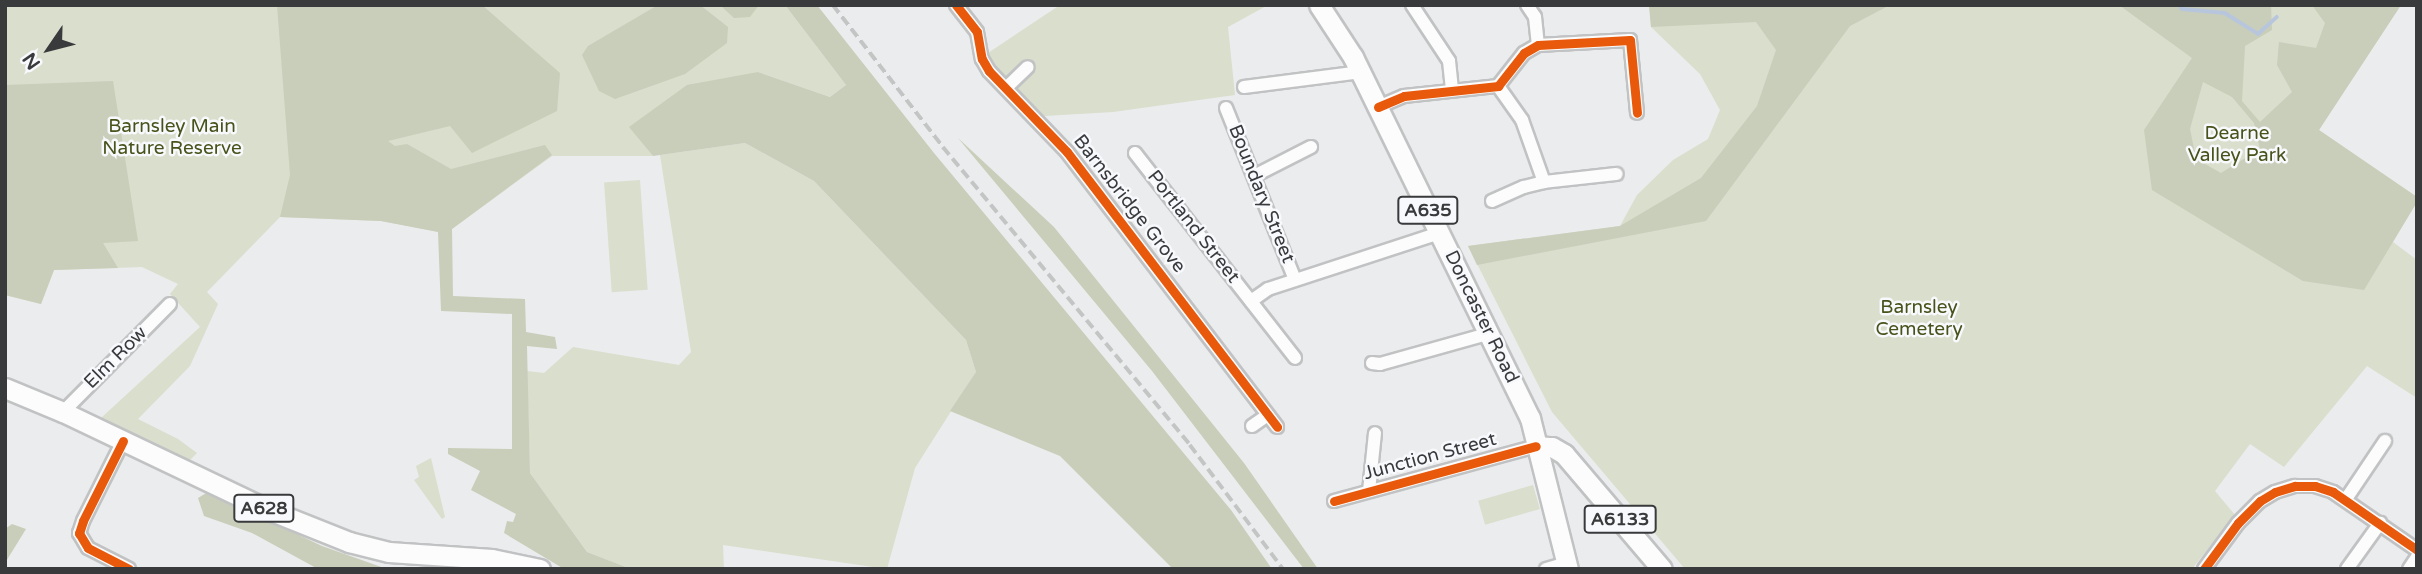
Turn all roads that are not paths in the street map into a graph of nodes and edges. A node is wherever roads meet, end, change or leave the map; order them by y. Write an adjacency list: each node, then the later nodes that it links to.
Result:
1 (956, 5): 10 (street, Barnsbridge Grove)
2 (1319, 5): 7 (highway, Doncaster Road / A635)
3 (1412, 5): 11 (street)
4 (1527, 5): 5 (street)
5 (1538, 45): 8 (street); 14 (street)
6 (1028, 67): 10 (street)
7 (1360, 72): 9 (street); 12 (highway, Doncaster Road / A635)
8 (1498, 86): 11 (street); 19 (street)
9 (1244, 87)
10 (1006, 88): 30 (street, Barnsbridge Grove)
11 (1452, 90): 12 (street)
12 (1378, 107): 21 (highway, Doncaster Road / A635)
13 (1226, 108): 18 (street, Boundary Street)
14 (1637, 113)
15 (1311, 147): 18 (street)
16 (1135, 153): 23 (street, Portland Street)
17 (1617, 174): 19 (street)
18 (1254, 176): 22 (street, Boundary Street)
19 (1544, 182): 20 (street)
20 (1492, 201)
21 (1439, 233): 22 (street, Portland Street); 25 (highway, Doncaster Road / A635)
22 (1295, 280): 23 (street, Portland Street)
23 (1251, 301): 26 (street, Portland Street)
24 (170, 304): 29 (street, Elm Row)
25 (1491, 333): 27 (street); 31 (highway, Doncaster Road / A635)
26 (1295, 358)
27 (1372, 363)
28 (5, 388): 29 (highway, A628)
29 (63, 412): 35 (highway, A628)
30 (1268, 415): 32 (street); 33 (street, Barnsbridge Grove)
31 (1530, 418): 37 (highway, Doncaster Road / A635); 38 (highway, A6133)
32 (1252, 426)
33 (1277, 427)
34 (1375, 432): 41 (street)
35 (123, 441): 49 (street); 50 (highway, A628)
36 (2385, 442): 42 (street)
37 (1536, 446): 38 (highway); 40 (highway, Doncaster Road / A635); 41 (street, Junction Street)
38 (1564, 454): 39 (highway, A6133)
39 (1577, 469): 40 (highway); 52 (highway, A6133)
40 (1545, 484): 47 (highway, Doncaster Road / A635)
41 (1369, 491): 43 (street, Junction Street)
42 (2346, 499): 44 (street); 48 (street)
43 (1334, 501)
44 (2380, 523): 45 (street); 53 (street)
45 (2417, 550)
46 (2417, 557): 54 (street)
47 (1567, 566): 51 (street)
48 (2207, 568)
49 (129, 569)
50 (540, 569)
51 (1546, 569)
52 (1662, 569)
53 (2347, 569)
54 (2409, 569)

